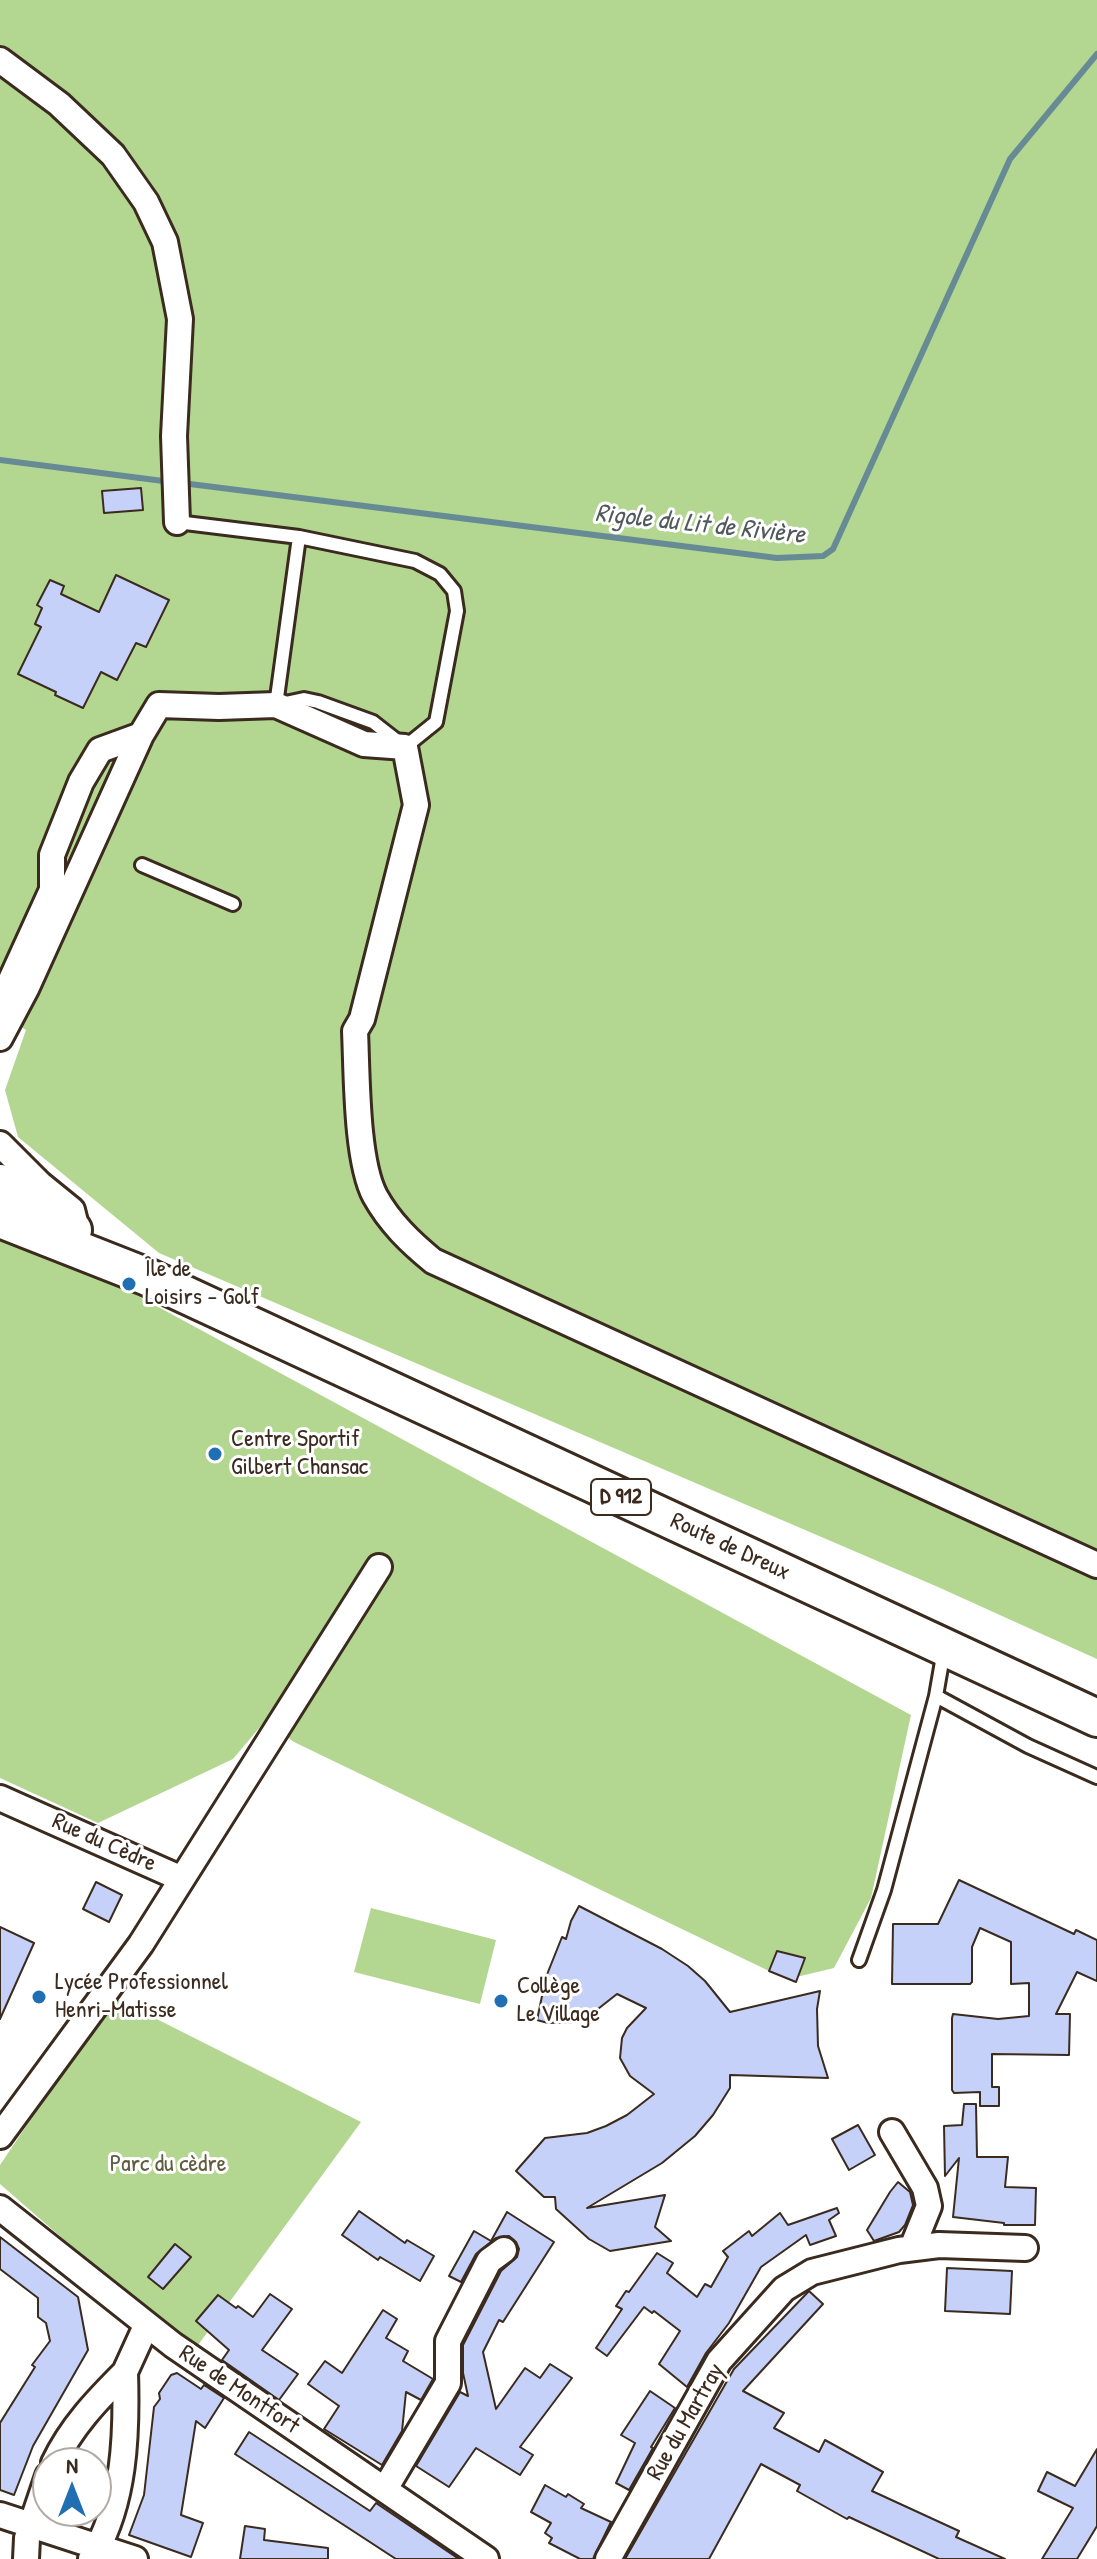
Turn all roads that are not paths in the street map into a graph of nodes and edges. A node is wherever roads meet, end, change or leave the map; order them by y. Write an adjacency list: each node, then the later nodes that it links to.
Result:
1 (0, 60): 2 (street)
2 (177, 522): 3 (lane)
3 (299, 537): 4 (lane); 6 (lane)
4 (276, 705): 5 (street); 6 (street)
5 (141, 735): 9 (street); 10 (street)
6 (405, 747): 16 (street)
7 (142, 865): 8 (lane)
8 (233, 904)
9 (0, 1004)
10 (1, 1043)
11 (0, 1144): 14 (street)
12 (0, 1183): 14 (main road, Route de Dreux / D 912)
13 (0, 1219): 15 (main road, Route de Dreux / D 912)
14 (77, 1232): 15 (main road, Route de Dreux / D 912)
15 (145, 1276): 18 (main road, Route de Dreux / D 912)
16 (1097, 1565)
17 (379, 1567): 23 (street)
18 (944, 1647): 19 (lane); 20 (main road, Route de Dreux / D 912)
19 (936, 1696): 21 (lane); 24 (lane)
20 (1097, 1718)
21 (1097, 1777)
22 (0, 1798): 23 (street, Rue du Cèdre)
23 (182, 1879): 26 (street, Rue du Cèdre)
24 (859, 1960)
25 (892, 2132): 28 (street)
26 (0, 2136)
27 (0, 2208): 31 (street, Rue de Montfort)
28 (912, 2248): 29 (street, Rue du Martray); 42 (street, Rue du Martray)
29 (1025, 2248)
30 (504, 2250): 34 (street)
31 (146, 2326): 32 (street); 34 (street, Rue de Montfort)
32 (125, 2372): 33 (street); 38 (street)
33 (62, 2447)
34 (385, 2489): 41 (street, Rue de Montfort)
35 (0, 2515): 37 (street)
36 (32, 2522): 37 (street)
37 (31, 2525): 38 (street); 39 (street)
38 (96, 2552): 40 (street)
39 (26, 2559)
40 (135, 2559)
41 (486, 2559)
42 (608, 2559)

